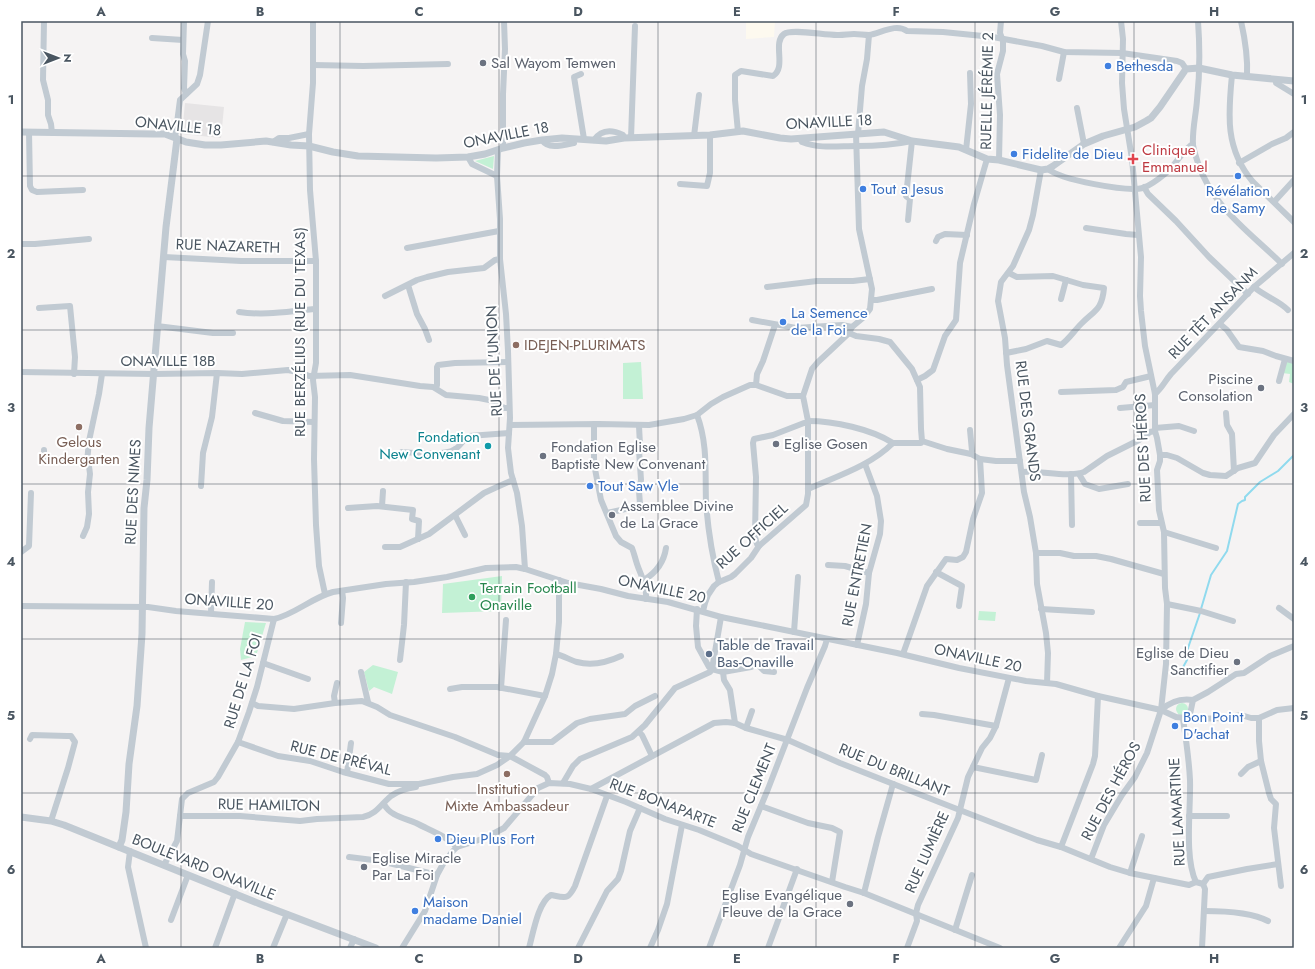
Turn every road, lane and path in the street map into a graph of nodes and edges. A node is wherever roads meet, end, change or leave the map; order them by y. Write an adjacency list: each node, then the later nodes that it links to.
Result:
1 (44, 21): 2 (street); 37 (street)
2 (51, 21)
3 (184, 21): 15 (street)
4 (208, 21): 29 (street)
5 (313, 21): 19 (street, RUE BERZÉLIUS (RUE DU TEXAS))
6 (504, 21): 54 (street, RUE DE L'UNION)
7 (1001, 21): 14 (street, RUELLE JÉRÉMIE 2)
8 (1121, 21): 17 (street, RUE DES HÉROS)
9 (1198, 21): 20 (street)
10 (1241, 21): 25 (street)
11 (634, 26): 43 (street)
12 (869, 35): 14 (street); 35 (street); 39 (street)
13 (152, 38): 15 (street)
14 (1001, 38): 16 (street); 58 (street, RUELLE JÉRÉMIE 2)
15 (183, 40): 29 (street)
16 (1064, 52): 17 (street); 26 (street)
17 (1122, 53): 21 (street); 33 (street, RUE DES HÉROS)
18 (448, 64): 19 (street)
19 (313, 65): 38 (street, RUE BERZÉLIUS (RUE DU TEXAS))
20 (1199, 68): 21 (street); 24 (street); 51 (street)
21 (1186, 69): 33 (street)
22 (970, 73): 55 (street)
23 (581, 74): 44 (street)
24 (1232, 75): 25 (street); 59 (street)
25 (1247, 76): 27 (street)
26 (1059, 79)
27 (1276, 79): 28 (street); 30 (street)
28 (1294, 81)
29 (186, 94): 42 (street)
30 (1294, 94)
31 (700, 95): 41 (street)
32 (1078, 108): 50 (street)
33 (1127, 129): 50 (street); 65 (street, RUE DES HÉROS)
34 (25, 132): 37 (street, ONAVILLE 18); 66 (street)
35 (738, 132): 40 (street, ONAVILLE 18); 45 (street, ONAVILLE 18)
36 (1294, 132): 59 (street)
37 (52, 133): 42 (street, ONAVILLE 18)
38 (309, 134): 48 (street); 52 (street, RUE BERZÉLIUS (RUE DU TEXAS))
39 (857, 134): 45 (street, ONAVILLE 18); 47 (street, ONAVILLE 18); 53 (street)
40 (710, 135): 41 (street, ONAVILLE 18); 63 (street)
41 (694, 136): 43 (street, ONAVILLE 18)
42 (176, 138): 48 (street, ONAVILLE 18); 79 (street, RUE DES NIMES)
43 (628, 138): 44 (street, ONAVILLE 18)
44 (584, 139): 46 (street, ONAVILLE 18)
45 (800, 139): 53 (street)
46 (542, 140): 49 (street); 54 (street, ONAVILLE 18)
47 (912, 141): 53 (street); 55 (street, ONAVILLE 18); 68 (street)
48 (272, 142): 52 (street, ONAVILLE 18)
49 (574, 143)
50 (1084, 144): 60 (street)
51 (1193, 144): 64 (street); 82 (street)
52 (309, 146): 56 (street, ONAVILLE 18); 81 (street, RUE BERZÉLIUS (RUE DU TEXAS))
53 (856, 146): 84 (street)
54 (501, 149): 56 (street, ONAVILLE 18); 61 (street, RUE DE L'UNION)
55 (966, 150): 57 (street, ONAVILLE 18)
56 (468, 156): 61 (street)
57 (987, 159): 58 (street, ONAVILLE 18); 72 (street)
58 (999, 160): 60 (street, ONAVILLE 18)
59 (1239, 162): 67 (street)
60 (1044, 169): 65 (street, ONAVILLE 18); 83 (street, RUE DES GRANDS)
61 (497, 176): 71 (street, RUE DE L'UNION)
62 (1294, 180): 67 (street)
63 (680, 184)
64 (1144, 187): 65 (street, ONAVILLE 18); 90 (street)
65 (1134, 188): 73 (street, RUE DES HÉROS)
66 (83, 190)
67 (1274, 202): 69 (street)
68 (908, 220)
69 (1294, 222)
70 (1086, 228): 73 (street)
71 (500, 232): 77 (street); 80 (street, RUE DE L'UNION)
72 (967, 235): 75 (street); 116 (street)
73 (1138, 235): 115 (street, RUE DES HÉROS)
74 (89, 239): 76 (street)
75 (936, 241)
76 (21, 244)
77 (407, 248)
78 (1294, 253): 82 (street, RUE TÈT ANSANM)
79 (164, 257): 81 (street, RUE NAZARETH); 101 (street, RUE DES NIMES)
80 (500, 259): 86 (street); 108 (street, RUE DE L'UNION)
81 (316, 261): 95 (street, RUE BERZÉLIUS (RUE DU TEXAS))
82 (1282, 264): 88 (street, RUE TÈT ANSANM)
83 (1009, 273): 85 (street); 105 (street, RUE DES GRANDS)
84 (870, 279): 87 (street); 93 (street)
85 (1066, 280): 92 (street); 105 (street)
86 (408, 285): 91 (street); 104 (street)
87 (767, 287)
88 (1254, 287): 90 (street, RUE TÈT ANSANM); 96 (street)
89 (932, 289): 93 (street)
90 (1248, 294): 99 (street, RUE TÈT ANSANM)
91 (385, 296)
92 (1060, 299)
93 (871, 300): 102 (street)
94 (39, 308): 111 (street)
95 (316, 309): 97 (street); 114 (street, RUE BERZÉLIUS (RUE DU TEXAS))
96 (1288, 310)
97 (239, 312)
98 (752, 320): 100 (street)
99 (1220, 324): 106 (street); 121 (street, RUE TÈT ANSANM)
100 (774, 325): 102 (street); 118 (street)
101 (157, 326): 103 (street); 113 (street, RUE DES NIMES)
102 (850, 330): 116 (street); 122 (street)
103 (233, 333)
104 (429, 340)
105 (1006, 353): 146 (street, RUE DES GRANDS)
106 (1285, 359): 107 (street); 117 (street)
107 (1294, 361)
108 (508, 362): 119 (street); 124 (street, RUE DE L'UNION)
109 (21, 372): 111 (street, ONAVILLE 18B)
110 (217, 373): 113 (street, ONAVILLE 18B); 114 (street, ONAVILLE 18B); 155 (street)
111 (74, 374): 112 (street, ONAVILLE 18B)
112 (102, 374): 113 (street, ONAVILLE 18B); 147 (street)
113 (154, 374): 193 (street, RUE DES NIMES)
114 (314, 376): 119 (street, ONAVILLE 18B); 130 (street, RUE BERZÉLIUS (RUE DU TEXAS))
115 (1151, 376): 120 (street); 121 (street, RUE DES HÉROS)
116 (917, 380): 139 (street)
117 (1279, 381)
118 (756, 385): 122 (street); 129 (street)
119 (436, 388): 124 (street, ONAVILLE 18B)
120 (1061, 392)
121 (1155, 394): 123 (street, RUE DES HÉROS)
122 (803, 396): 131 (street)
123 (1155, 405): 125 (street); 135 (street, RUE DES HÉROS)
124 (509, 408): 133 (street, RUE DE L'UNION)
125 (1120, 408)
126 (255, 413): 130 (street)
127 (1226, 413): 149 (street)
128 (1294, 414): 149 (street)
129 (697, 415): 134 (street); 186 (street)
130 (314, 422): 188 (street, RUE BERZÉLIUS (RUE DU TEXAS))
131 (808, 422): 140 (street); 156 (street); 170 (street)
132 (594, 424): 133 (street); 134 (street); 161 (street)
133 (510, 425): 138 (street, RUE DE L'UNION)
134 (639, 426): 161 (street)
135 (1155, 429): 137 (street); 144 (street, RUE DES HÉROS); 152 (street)
136 (970, 430): 143 (street)
137 (1194, 431)
138 (509, 433): 142 (street); 153 (street, RUE DE L'UNION)
139 (922, 441): 140 (street); 143 (street)
140 (893, 443): 148 (street)
141 (44, 450): 147 (street)
142 (402, 452)
143 (971, 454): 145 (street)
144 (1160, 455): 149 (street); 164 (street, RUE DES HÉROS)
145 (980, 458): 146 (street); 178 (street)
146 (1020, 461): 150 (street, RUE DES GRANDS)
147 (87, 462): 168 (street)
148 (864, 464): 156 (street); 179 (street, RUE ENTRETIEN)
149 (1234, 471)
150 (1022, 472): 151 (street); 175 (street, RUE DES GRANDS)
151 (1071, 474): 152 (street); 165 (street)
152 (1079, 474): 154 (street)
153 (513, 480): 162 (street); 177 (street, RUE DE L'UNION)
154 (1128, 484)
155 (201, 486)
156 (808, 489): 170 (street, RUE OFFICIEL)
157 (383, 491): 159 (street)
158 (31, 493): 174 (street)
159 (382, 506): 160 (street); 169 (street)
160 (348, 508)
161 (607, 513): 183 (street)
162 (455, 515): 167 (street); 169 (street)
163 (1140, 523): 164 (street)
164 (1161, 523): 166 (street, RUE DES HÉROS)
165 (1072, 525)
166 (1164, 532): 173 (street); 180 (street, RUE DES HÉROS)
167 (466, 535)
168 (83, 536)
169 (418, 539): 171 (street)
170 (759, 546): 186 (street, RUE OFFICIEL)
171 (385, 547)
172 (666, 548): 183 (street)
173 (1216, 548)
174 (21, 552)
175 (1036, 553): 180 (street); 195 (street, RUE DES GRANDS)
176 (828, 565): 179 (street)
177 (525, 569): 182 (street, ONAVILLE 20); 185 (street, ONAVILLE 20)
178 (936, 572): 192 (street); 210 (street)
179 (869, 573): 207 (street, RUE ENTRETIEN)
180 (1164, 574): 190 (street, RUE DES HÉROS)
181 (798, 577): 205 (street)
182 (559, 580): 189 (street, ONAVILLE 20); 209 (street, RUE DE PRÉVAL)
183 (644, 580): 189 (street)
184 (212, 582): 198 (street)
185 (406, 582): 187 (street, ONAVILLE 20); 212 (street)
186 (719, 582): 196 (street, RUE OFFICIEL)
187 (342, 591): 188 (street, ONAVILLE 20); 204 (street)
188 (325, 594): 200 (street, ONAVILLE 20)
189 (646, 599): 196 (street, ONAVILLE 20)
190 (1167, 604): 203 (street); 232 (street, RUE DES HÉROS)
191 (21, 606): 193 (street, ONAVILLE 20)
192 (959, 606)
193 (142, 608): 198 (street, ONAVILLE 20); 272 (street, RUE DES NIMES)
194 (1279, 608): 202 (street)
195 (1041, 609): 197 (street); 221 (street, RUE DES GRANDS)
196 (700, 610): 199 (street, ONAVILLE 20); 214 (street, RUE OFFICIEL)
197 (1092, 612)
198 (211, 613): 200 (street, ONAVILLE 20)
199 (721, 617): 205 (street, ONAVILLE 20); 214 (street)
200 (274, 619): 213 (street, RUE DE LA FOI)
201 (506, 620): 222 (street)
202 (1294, 620)
203 (1233, 621)
204 (341, 623)
205 (794, 632): 206 (street, ONAVILLE 20)
206 (826, 639): 207 (street, ONAVILLE 20); 242 (street, RUE CLEMENT)
207 (857, 645): 210 (street, ONAVILLE 20)
208 (1294, 646): 227 (street)
209 (556, 654): 211 (street); 224 (street, RUE DE PRÉVAL)
210 (903, 654): 218 (street, ONAVILLE 20)
211 (621, 656)
212 (400, 660)
213 (263, 663): 219 (street); 229 (street, RUE DE LA FOI)
214 (712, 669): 216 (street); 240 (street)
215 (361, 672): 228 (street)
216 (723, 672): 217 (street); 237 (street)
217 (774, 672)
218 (1009, 678): 221 (street, ONAVILLE 20); 238 (street, RUE LUMIÈRE)
219 (308, 680)
220 (337, 683): 230 (street)
221 (1048, 683): 226 (street, ONAVILLE 20)
222 (501, 688): 223 (street); 224 (street)
223 (450, 689)
224 (545, 696): 244 (street, RUE DE PRÉVAL)
225 (655, 696): 244 (street)
226 (1098, 696): 232 (street, ONAVILLE 20); 274 (street)
227 (1193, 700): 232 (street); 236 (street)
228 (368, 702): 230 (street); 247 (street)
229 (252, 703): 230 (street); 243 (street, RUE DE LA FOI)
230 (335, 703)
231 (1294, 708): 235 (street)
232 (1161, 710): 236 (street, ONAVILLE 20); 278 (street, RUE DES HÉROS)
233 (752, 711): 239 (street)
234 (922, 714): 238 (street)
235 (1259, 718): 236 (street, ONAVILLE 20); 249 (street)
236 (1186, 719): 266 (street, RUE LAMARTINE)
237 (735, 723): 239 (street, RUE DU BRILLANT); 248 (street, RUE DU BRILLANT)
238 (996, 726): 250 (street, RUE LUMIÈRE)
239 (746, 728): 242 (street, RUE DU BRILLANT)
240 (639, 732): 248 (street); 254 (street)
241 (30, 739): 269 (street)
242 (788, 740): 257 (street, RUE DU BRILLANT); 262 (street, RUE CLEMENT)
243 (238, 742): 251 (street, RUE DE PRÉVAL); 265 (street, RUE DE LA FOI)
244 (524, 742): 247 (street, RUE DE PRÉVAL)
245 (351, 743): 251 (street)
246 (1042, 755): 250 (street)
247 (510, 756): 253 (street); 256 (street, RUE DE PRÉVAL)
248 (652, 756): 258 (street, RUE DU BRILLANT)
249 (1261, 761): 252 (street); 279 (street)
250 (973, 767): 264 (street, RUE LUMIÈRE)
251 (347, 773): 255 (street, RUE DE PRÉVAL)
252 (1241, 774)
253 (549, 783): 254 (street, RUE BONAPARTE); 273 (street)
254 (563, 783): 258 (street, RUE BONAPARTE)
255 (391, 784): 256 (street, RUE DE PRÉVAL); 259 (street)
256 (419, 784): 259 (street)
257 (893, 784): 264 (street, RUE DU BRILLANT); 291 (street)
258 (591, 789): 260 (street, RUE BONAPARTE)
259 (393, 795): 261 (street, RUE HAMILTON)
260 (608, 796): 263 (street, RUE BONAPARTE); 305 (street)
261 (384, 804): 265 (street, RUE HAMILTON); 273 (street)
262 (761, 806): 275 (street, RUE CLEMENT); 287 (street)
263 (640, 808): 270 (street, RUE BONAPARTE); 306 (street)
264 (960, 810): 274 (street, RUE DU BRILLANT); 293 (street, RUE LUMIÈRE)
265 (180, 816): 280 (street, RUE DE LA FOI)
266 (1189, 816): 267 (street); 288 (street, RUE LAMARTINE)
267 (1227, 816)
268 (21, 817): 269 (street, BOULEVARD ONAVILLE)
269 (51, 821): 272 (street, BOULEVARD ONAVILLE)
270 (682, 825): 275 (street, RUE BONAPARTE); 307 (street)
271 (1142, 836): 282 (street)
272 (119, 847): 276 (street, BOULEVARD ONAVILLE)
273 (457, 847): 284 (street)
274 (1061, 847): 278 (street, RUE DU BRILLANT)
275 (744, 850): 281 (street, RUE BONAPARTE); 308 (street, RUE CLEMENT)
276 (130, 851): 280 (street, BOULEVARD ONAVILLE); 299 (street)
277 (349, 857): 284 (street)
278 (1091, 859): 282 (street, RUE DU BRILLANT)
279 (1278, 864): 288 (street); 289 (street)
280 (164, 865): 283 (street, BOULEVARD ONAVILLE)
281 (797, 869): 287 (street, RUE BONAPARTE); 309 (street)
282 (1130, 873): 286 (street, RUE DU BRILLANT)
283 (188, 875): 290 (street, BOULEVARD ONAVILLE); 295 (street)
284 (437, 875): 304 (street)
285 (972, 875): 297 (street)
286 (1154, 878): 288 (street, RUE DU BRILLANT); 312 (street)
287 (832, 882): 291 (street, RUE BONAPARTE)
288 (1199, 883): 292 (street, RUE LAMARTINE)
289 (1281, 886)
290 (235, 893): 294 (street, BOULEVARD ONAVILLE); 300 (street)
291 (864, 893): 293 (street, RUE BONAPARTE)
292 (1204, 911): 296 (street); 313 (street, RUE LAMARTINE)
293 (916, 913): 297 (street, RUE BONAPARTE); 310 (street, RUE LUMIÈRE)
294 (286, 914): 298 (street, BOULEVARD ONAVILLE); 301 (street)
295 (171, 920)
296 (1268, 921)
297 (955, 930): 311 (street, RUE BONAPARTE)
298 (354, 939): 302 (street); 303 (street, BOULEVARD ONAVILLE)
299 (146, 948)
300 (215, 948)
301 (273, 948)
302 (350, 948)
303 (376, 948)
304 (402, 948)
305 (529, 948)
306 (578, 948)
307 (650, 948)
308 (709, 948)
309 (768, 948)
310 (907, 948)
311 (1000, 948)
312 (1119, 948)
313 (1202, 948)

